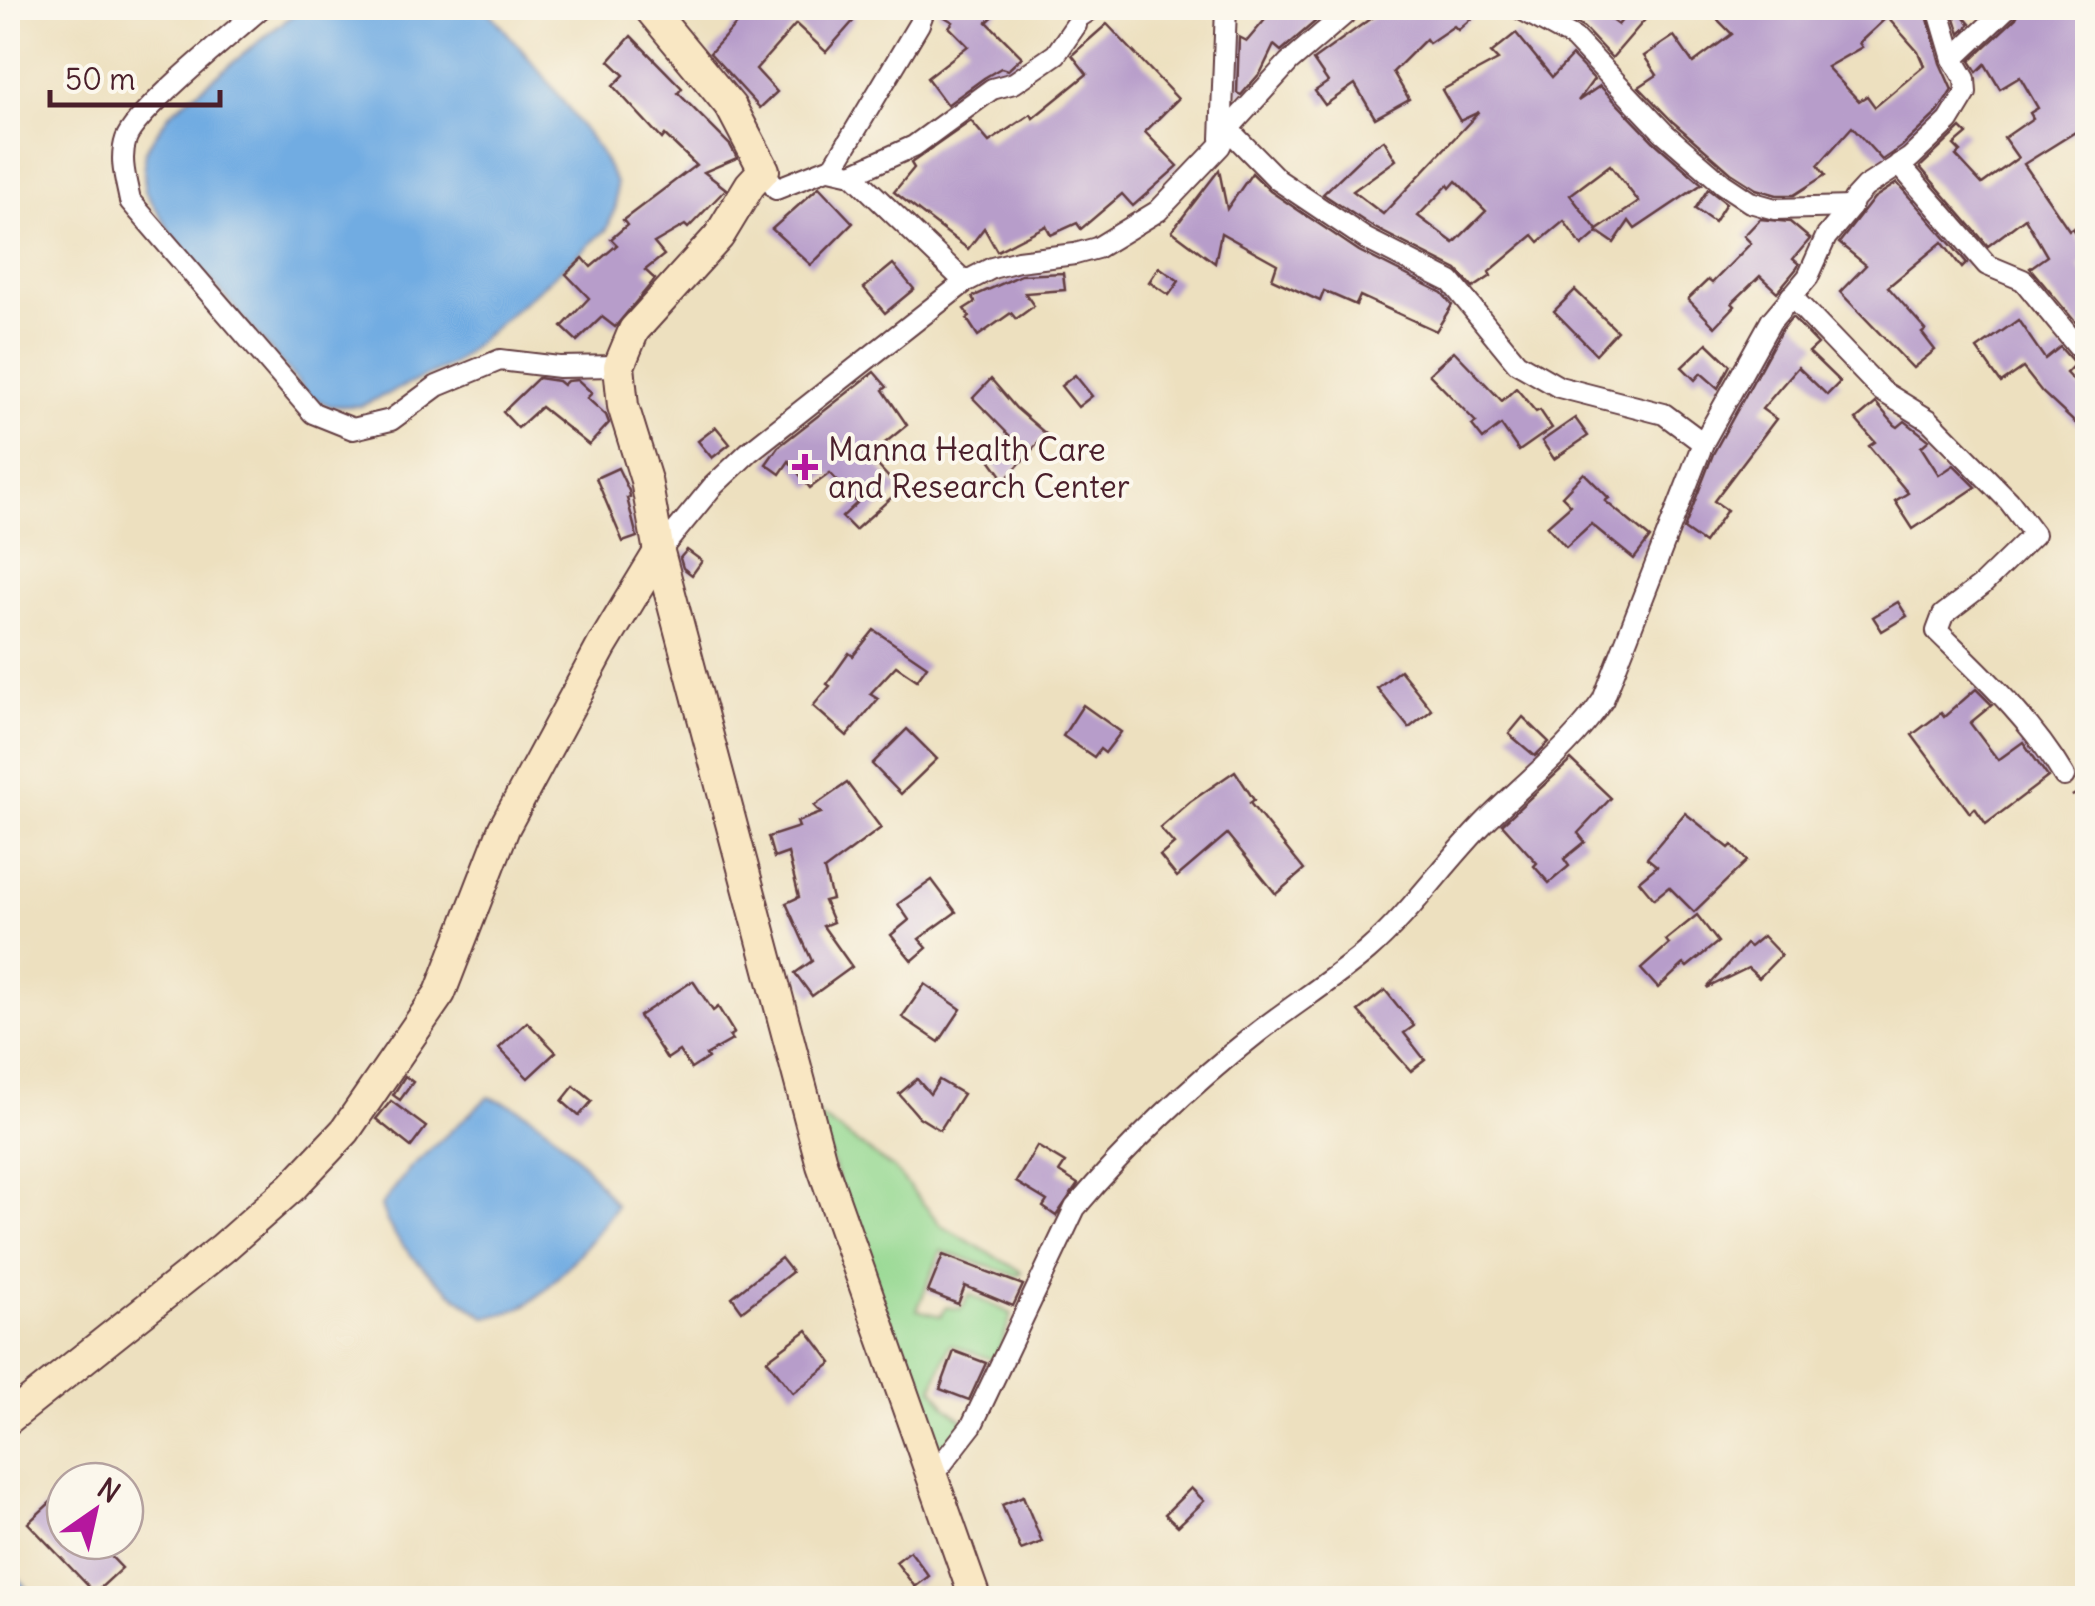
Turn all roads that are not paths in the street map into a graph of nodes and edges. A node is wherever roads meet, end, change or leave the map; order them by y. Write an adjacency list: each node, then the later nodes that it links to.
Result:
1 (261, 8): 21 (street)
2 (649, 8): 14 (main road)
3 (925, 8): 15 (street)
4 (1102, 8): 10 (lane)
5 (1226, 8): 12 (street)
6 (1352, 8): 12 (street)
7 (1519, 8): 17 (street)
8 (1938, 8): 11 (street)
9 (2006, 8): 11 (street)
10 (1076, 24): 16 (street)
11 (1953, 59): 13 (street)
12 (1224, 138): 18 (street); 22 (street)
13 (1899, 164): 17 (street); 20 (street)
14 (764, 170): 15 (street); 21 (main road)
15 (830, 170): 16 (street)
16 (852, 174): 18 (street)
17 (1851, 207): 19 (street)
18 (964, 282): 23 (street)
19 (1791, 296): 22 (street); 24 (street)
20 (2088, 358)
21 (619, 366): 23 (main road)
22 (1704, 443): 26 (street)
23 (659, 552): 25 (main road); 26 (main road)
24 (2064, 776)
25 (8, 1418)
26 (929, 1468): 27 (main road)
27 (975, 1598)

